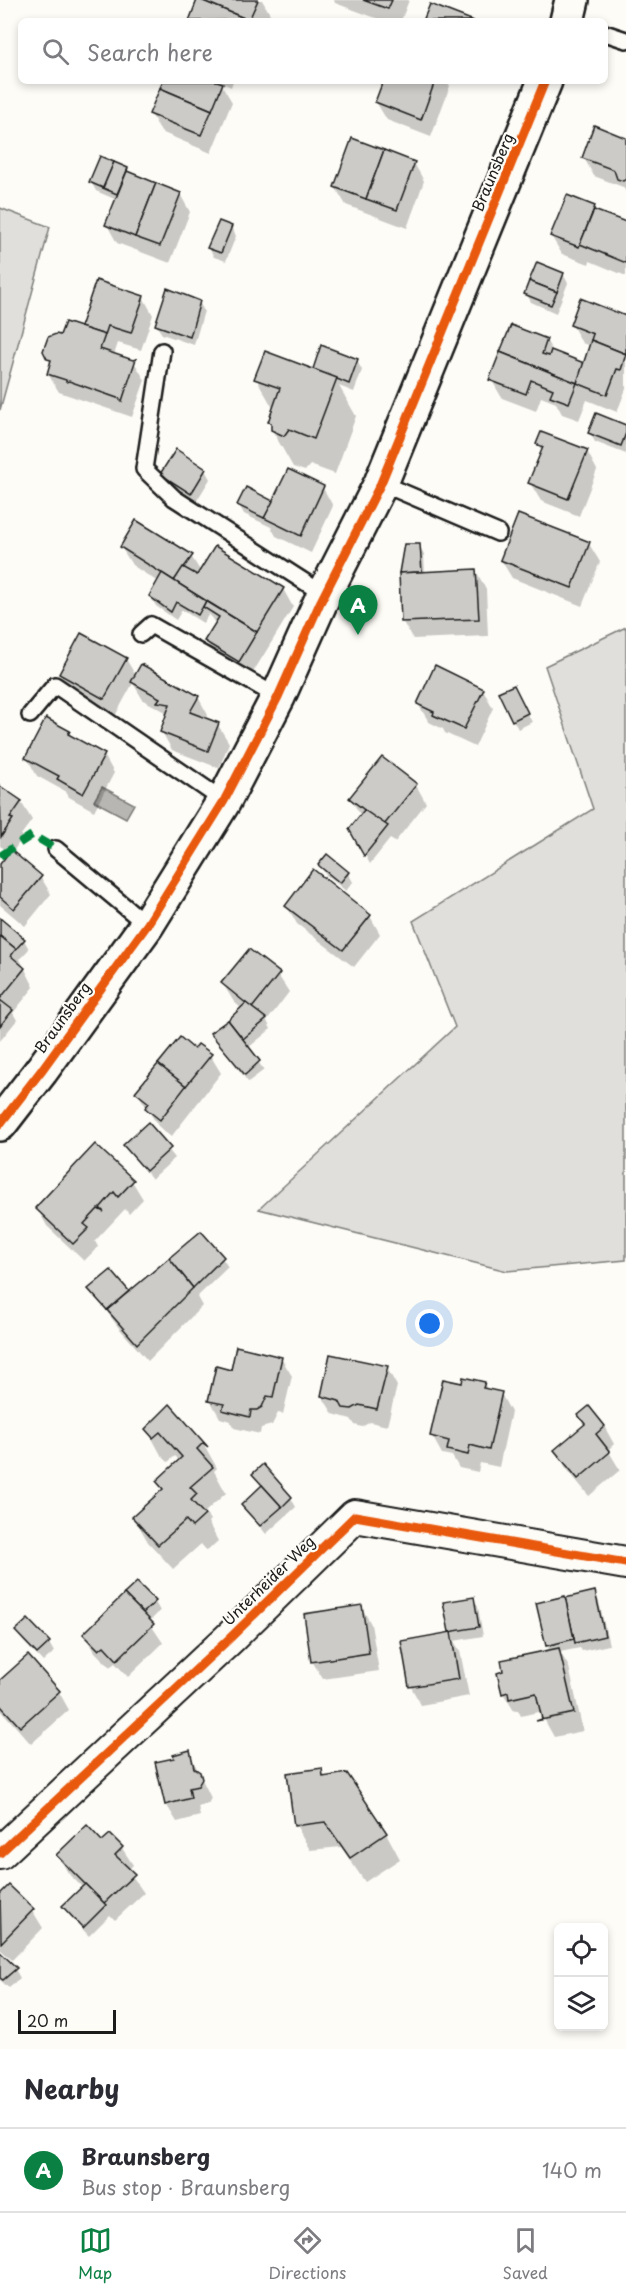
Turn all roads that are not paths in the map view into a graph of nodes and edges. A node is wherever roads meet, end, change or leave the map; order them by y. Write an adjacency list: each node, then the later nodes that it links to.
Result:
1 (572, 0): 2 (main road)
2 (569, 18)
3 (608, 34): 4 (lane)
4 (626, 40)
5 (544, 84): 7 (main road, Braunsberg)
6 (162, 351): 9 (lane)
7 (381, 483): 8 (lane); 9 (main road, Braunsberg)
8 (498, 533)
9 (325, 595): 11 (main road, Braunsberg)
10 (141, 634): 11 (lane)
11 (278, 697): 13 (main road, Braunsberg)
12 (30, 715): 13 (lane)
13 (224, 801): 15 (main road, Braunsberg)
14 (56, 849): 15 (lane)
15 (147, 925): 16 (main road, Braunsberg)
16 (0, 1124)
17 (626, 1563): 18 (street, Unterheider Weg)
18 (0, 1853)

